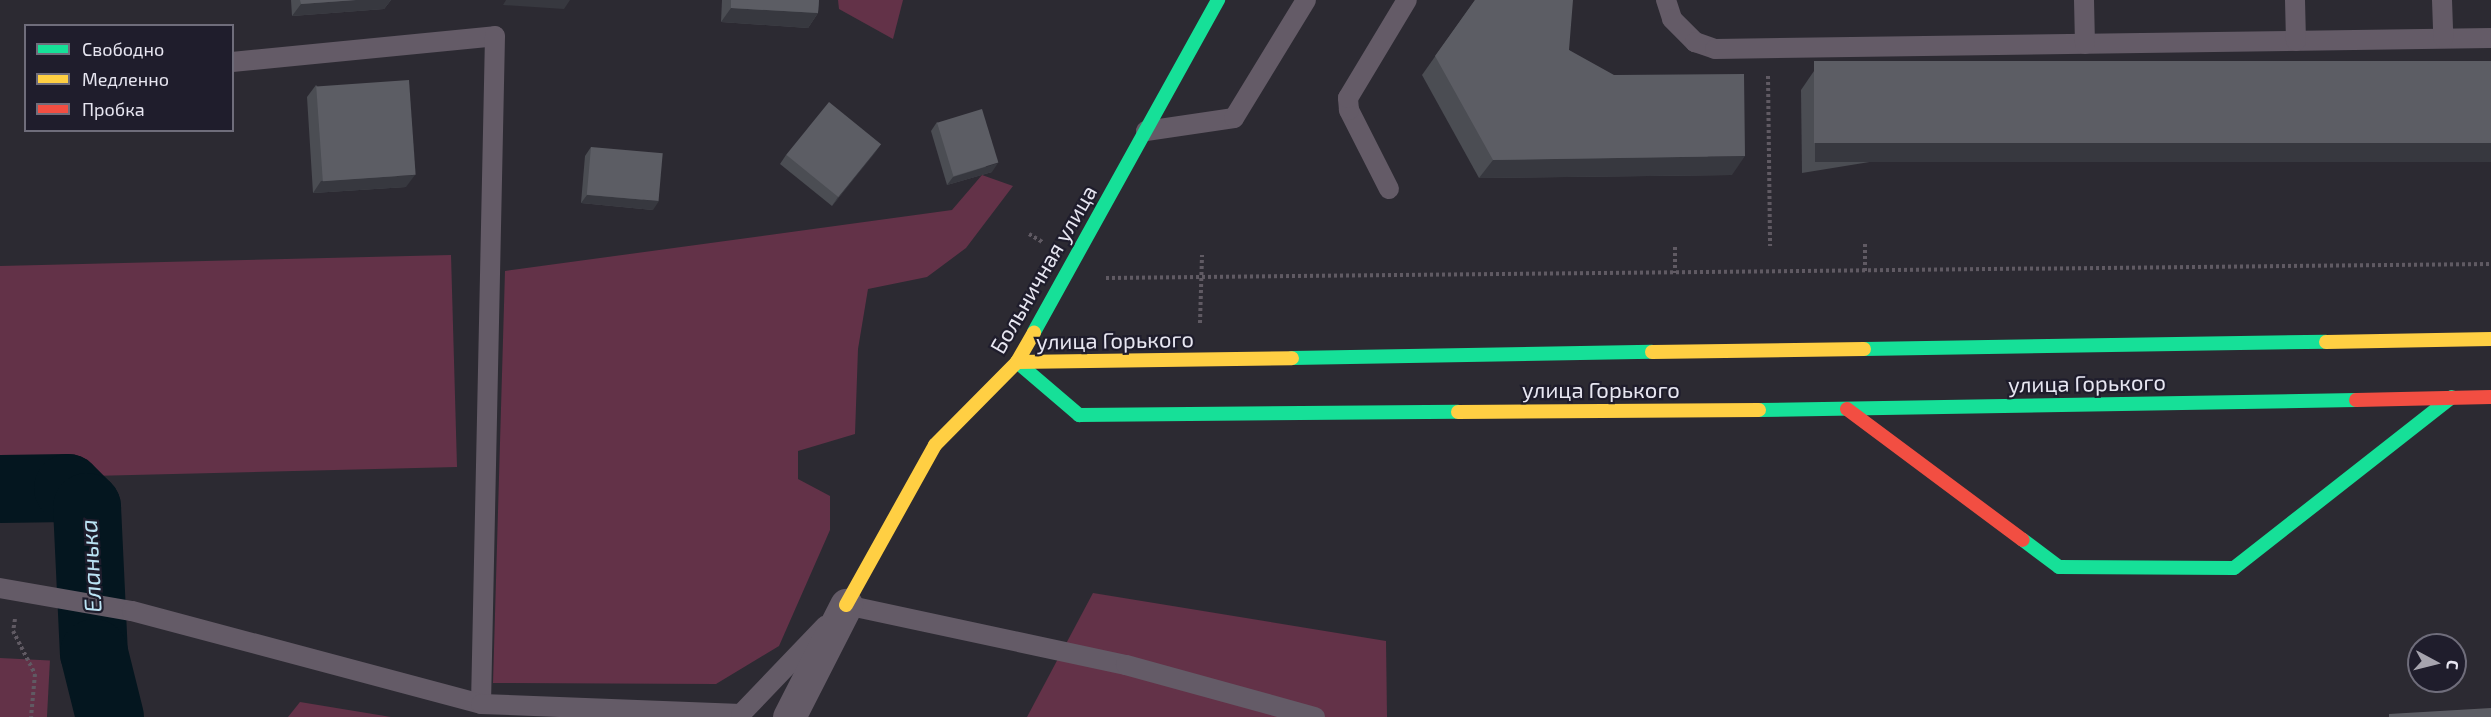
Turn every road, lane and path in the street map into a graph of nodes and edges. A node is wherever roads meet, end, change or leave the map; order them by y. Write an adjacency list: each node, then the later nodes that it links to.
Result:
1 (1218, 0): 14 (main road, Больничная улица)
2 (1306, 0): 14 (lane)
3 (1407, 0): 15 (lane)
4 (1666, 0): 12 (lane)
5 (2084, 0): 11 (lane)
6 (2295, 0): 10 (lane)
7 (2442, 0): 8 (lane)
8 (2443, 38): 9 (lane); 10 (lane)
9 (2491, 38)
10 (2296, 41): 11 (lane)
11 (2085, 44): 12 (lane)
12 (1768, 49): 17 (path)
13 (234, 62): 34 (lane)
14 (1146, 131): 27 (main road, Больничная улица)
15 (1389, 189)
16 (1865, 244): 21 (path)
17 (1770, 246)
18 (1675, 247): 22 (path)
19 (1202, 255): 23 (path)
20 (2491, 264): 21 (path)
21 (1865, 272): 22 (path)
22 (1675, 273): 23 (path)
23 (1201, 279): 24 (path); 25 (path)
24 (1131, 280)
25 (1200, 336)
26 (2491, 339): 27 (main road, улица Горького)
27 (1017, 362): 30 (main road, улица Горького); 33 (main road, Больничная улица)
28 (2491, 397): 29 (main road, улица Горького)
29 (2452, 398): 30 (main road, улица Горького); 30 (main road)
30 (1847, 409)
31 (0, 588): 32 (lane)
32 (20, 592): 34 (lane); 35 (path)
33 (846, 605): 34 (lane); 36 (lane); 37 (street); 38 (lane)
34 (481, 704)
35 (31, 717)
36 (774, 717)
37 (789, 717)
38 (1315, 717)

